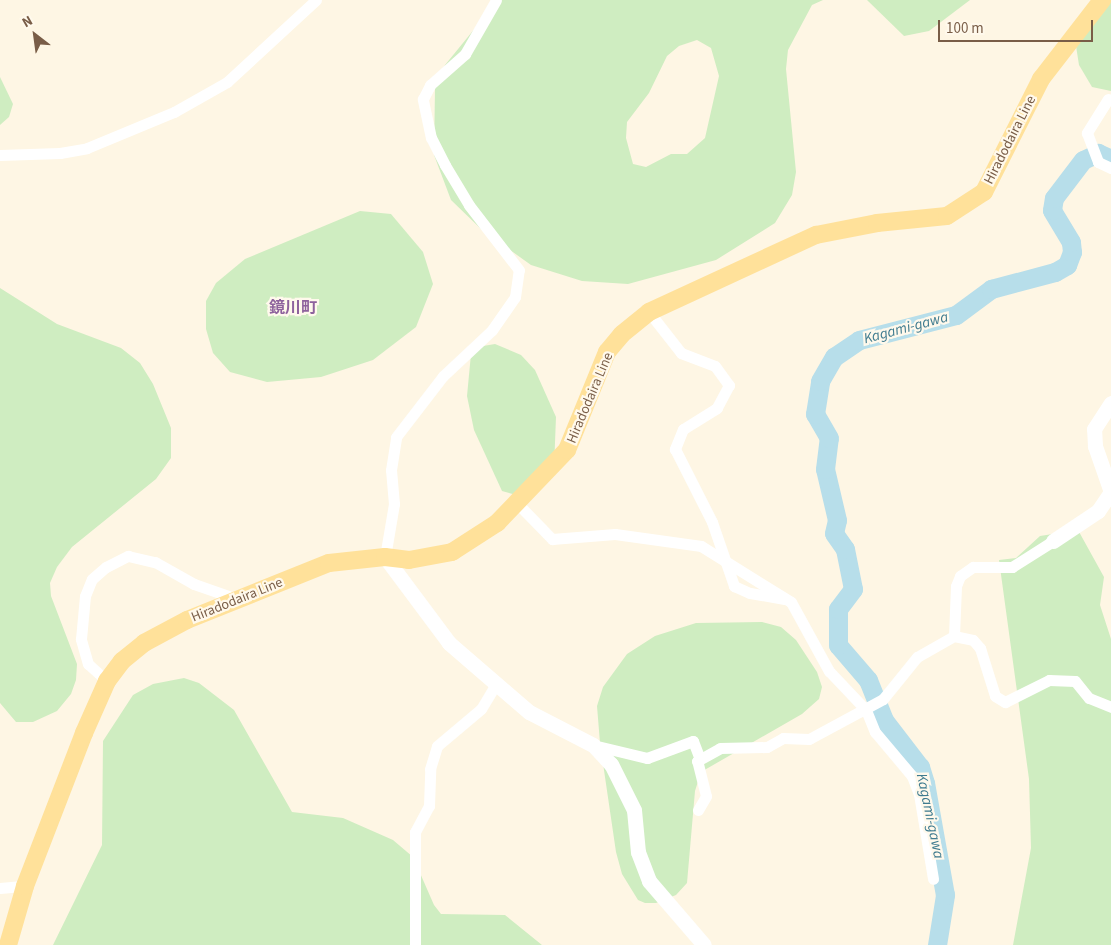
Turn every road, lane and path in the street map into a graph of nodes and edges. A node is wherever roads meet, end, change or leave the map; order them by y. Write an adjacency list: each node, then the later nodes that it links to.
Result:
1 (316, 0): 5 (street)
2 (496, 0): 11 (street)
3 (1102, 0): 7 (main road, Hiradodaira Line)
4 (1108, 99): 6 (street)
5 (0, 155)
6 (1111, 168)
7 (649, 312): 9 (main road, Hiradodaira Line); 13 (street)
8 (1111, 403): 10 (street)
9 (516, 502): 11 (main road, Hiradodaira Line); 13 (street)
10 (1053, 541): 14 (street)
11 (384, 557): 12 (main road, Hiradodaira Line); 16 (street)
12 (237, 599): 15 (main road, Hiradodaira Line); 15 (street)
13 (786, 599): 18 (street)
14 (954, 636): 17 (street); 18 (street)
15 (107, 681): 23 (main road, Hiradodaira Line)
16 (496, 684): 19 (street); 26 (street)
17 (1111, 707)
18 (866, 710): 20 (street); 22 (street)
19 (593, 745): 20 (street); 27 (street)
20 (700, 759): 21 (street)
21 (698, 810)
22 (933, 879)
23 (25, 886): 24 (street); 25 (main road, Hiradodaira Line)
24 (0, 888)
25 (8, 945)
26 (415, 945)
27 (704, 945)

